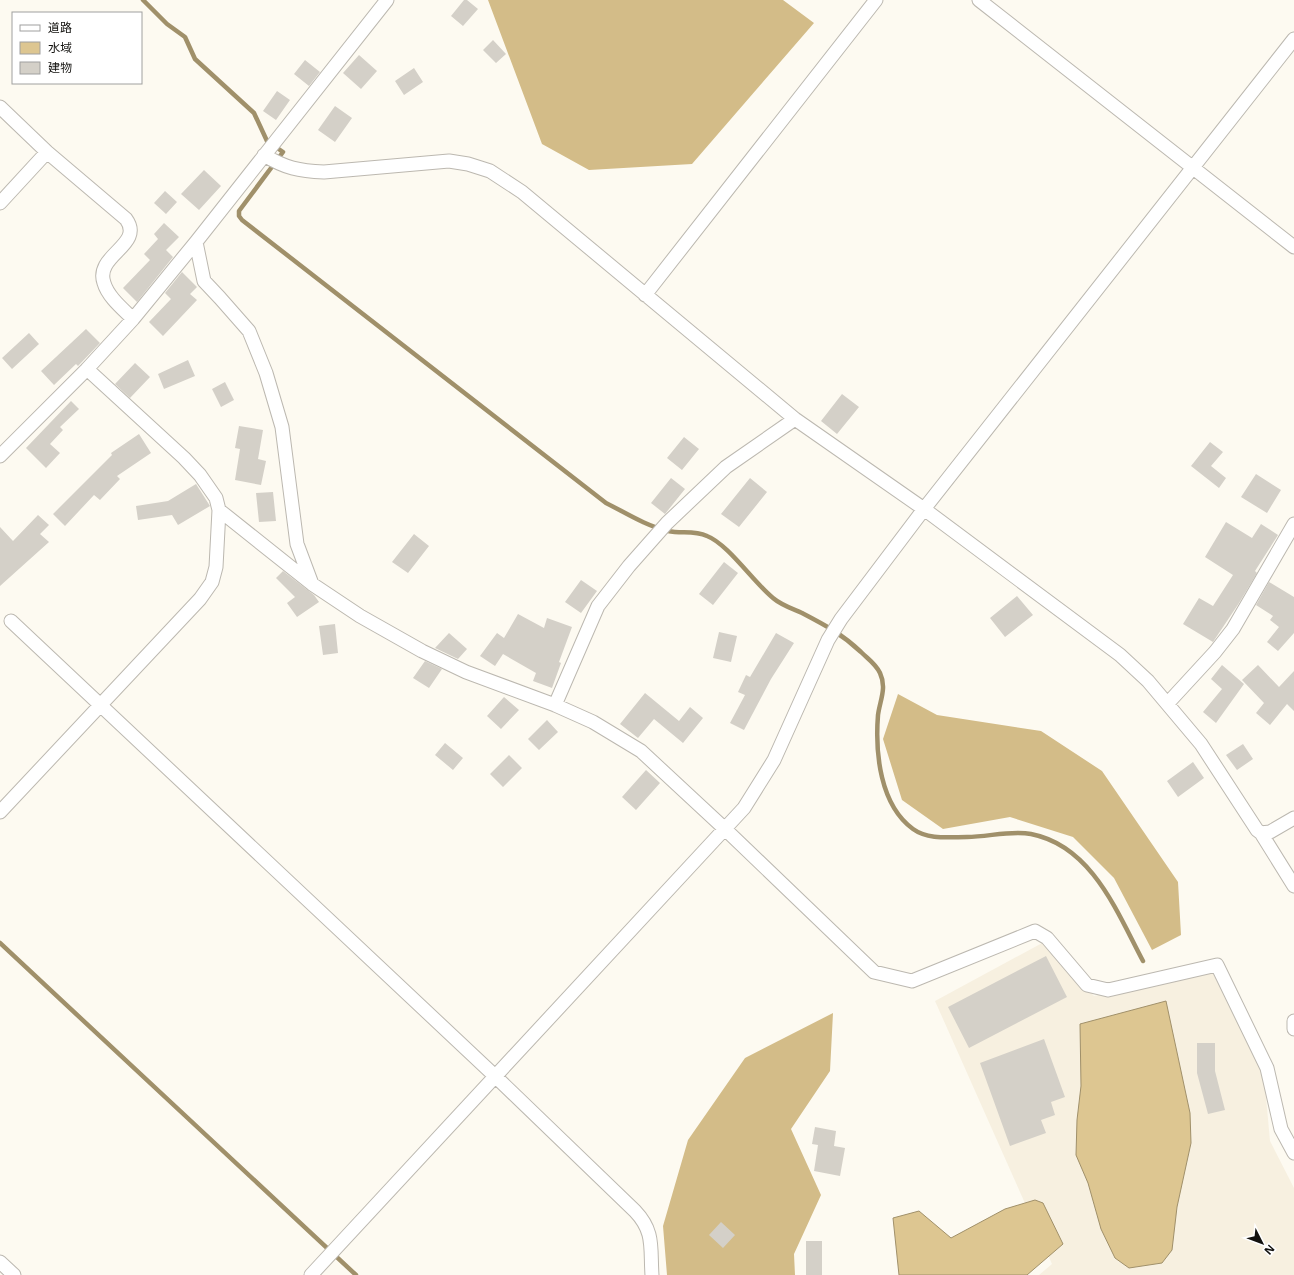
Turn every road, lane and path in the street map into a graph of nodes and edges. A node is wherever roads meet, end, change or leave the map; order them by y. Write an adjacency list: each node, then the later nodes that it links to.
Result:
1 (387, 0): 7 (street)
2 (876, 0): 12 (street)
3 (978, 0): 8 (street)
4 (1294, 39): 8 (street)
5 (0, 107): 6 (street)
6 (47, 152): 9 (street); 13 (street)
7 (264, 155): 10 (street); 12 (street)
8 (1193, 168): 11 (street); 17 (street)
9 (0, 203)
10 (196, 242): 13 (street); 20 (street)
11 (1294, 247)
12 (645, 294): 15 (street)
13 (134, 319): 14 (street)
14 (87, 369): 16 (street); 18 (street)
15 (795, 419): 17 (street); 24 (street)
16 (0, 456)
17 (924, 509): 22 (street); 27 (street)
18 (220, 510): 20 (street); 23 (street)
19 (1294, 524): 22 (street)
20 (312, 584): 24 (street)
21 (11, 621): 23 (street)
22 (1168, 703): 28 (street)
23 (98, 705): 25 (street); 32 (street)
24 (555, 705): 27 (street)
25 (0, 812)
26 (1294, 818): 28 (street)
27 (725, 829): 32 (street); 33 (street)
28 (1261, 833): 29 (street)
29 (1294, 886)
30 (1294, 1020): 31 (street)
31 (1294, 1029)
32 (496, 1076): 36 (street); 37 (street)
33 (1294, 1153)
34 (0, 1262): 35 (street)
35 (14, 1275)
36 (311, 1275)
37 (652, 1275)

